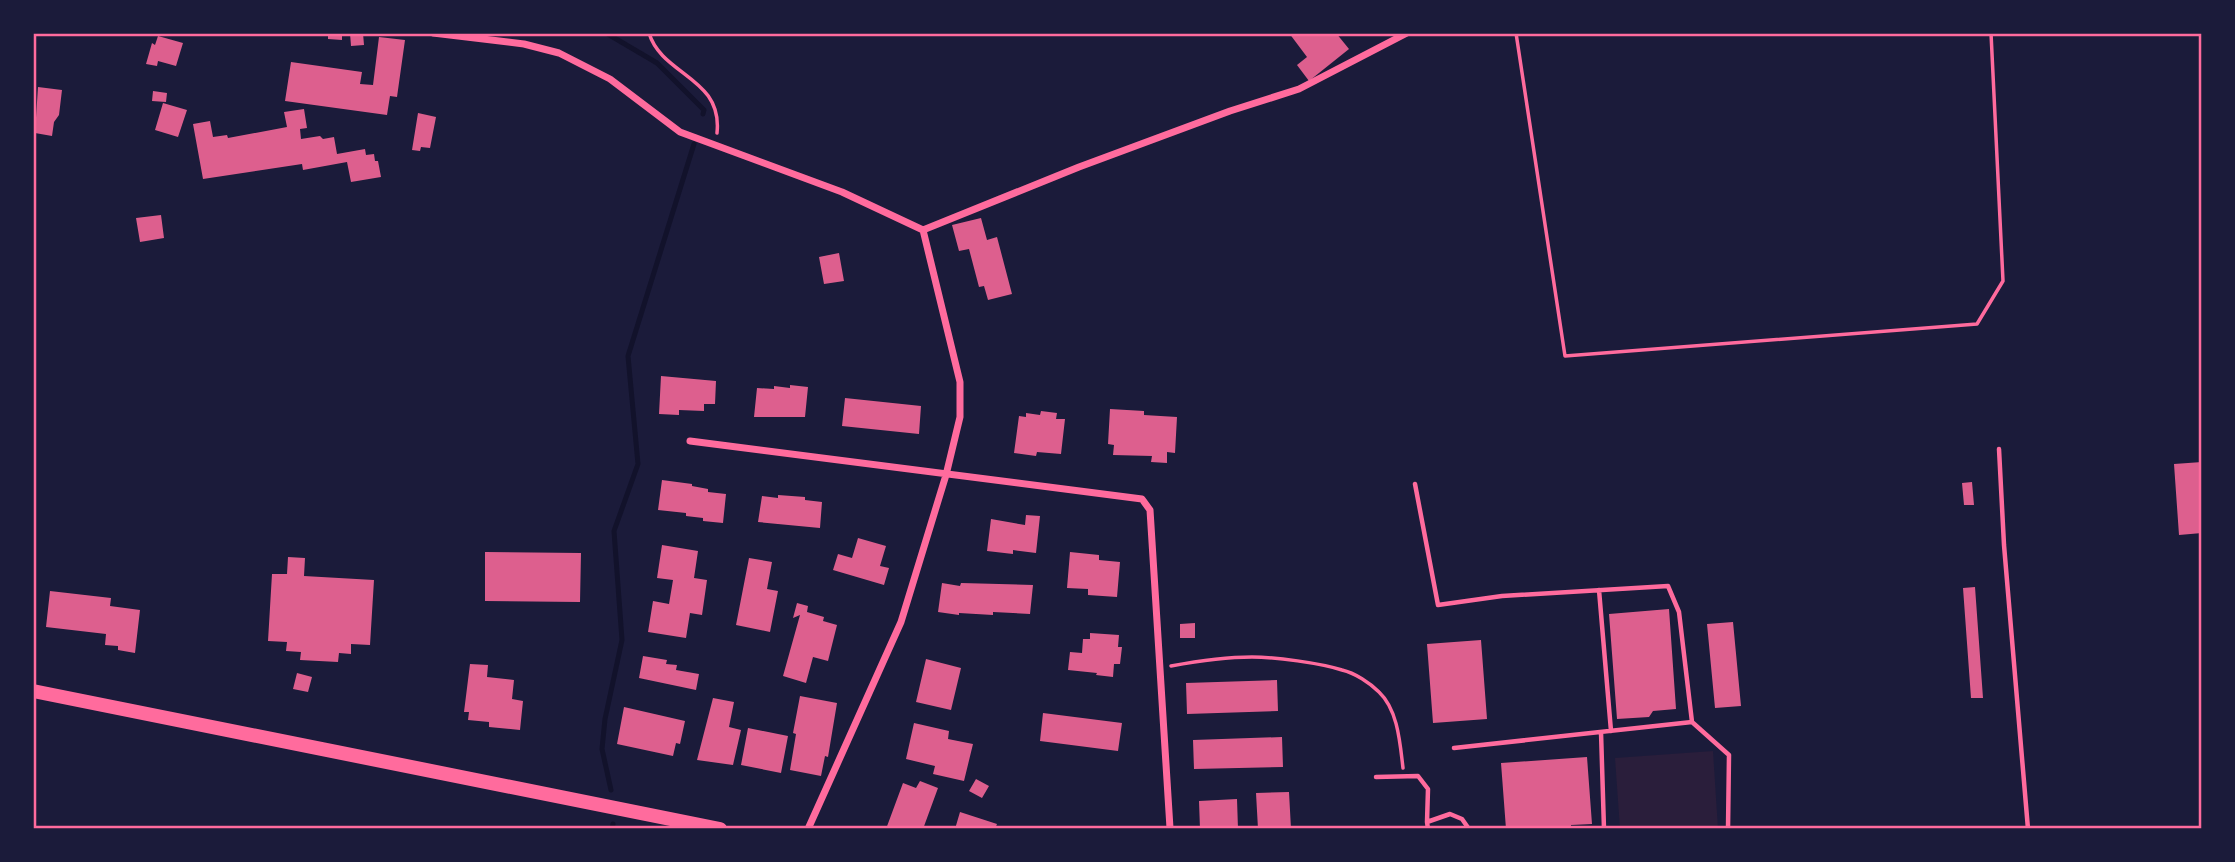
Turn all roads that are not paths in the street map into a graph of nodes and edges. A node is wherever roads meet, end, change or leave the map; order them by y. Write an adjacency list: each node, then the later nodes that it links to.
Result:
1 (433, 33): 3 (street)
2 (1407, 33): 3 (street)
3 (923, 230): 6 (street)
4 (690, 441): 6 (street)
5 (1999, 449): 23 (lane)
6 (946, 475): 16 (street); 18 (street)
7 (1415, 484): 8 (lane)
8 (1599, 590): 10 (lane); 11 (lane)
9 (33, 691): 17 (main road)
10 (1692, 722): 11 (lane); 22 (lane)
11 (1611, 731): 12 (lane)
12 (1601, 732): 13 (lane); 21 (lane)
13 (1454, 748)
14 (1377, 778): 15 (lane)
15 (1427, 822): 19 (lane); 20 (lane)
16 (1170, 828)
17 (720, 829)
18 (808, 829)
19 (1427, 829)
20 (1469, 829)
21 (1604, 829)
22 (1728, 829)
23 (2028, 829)

